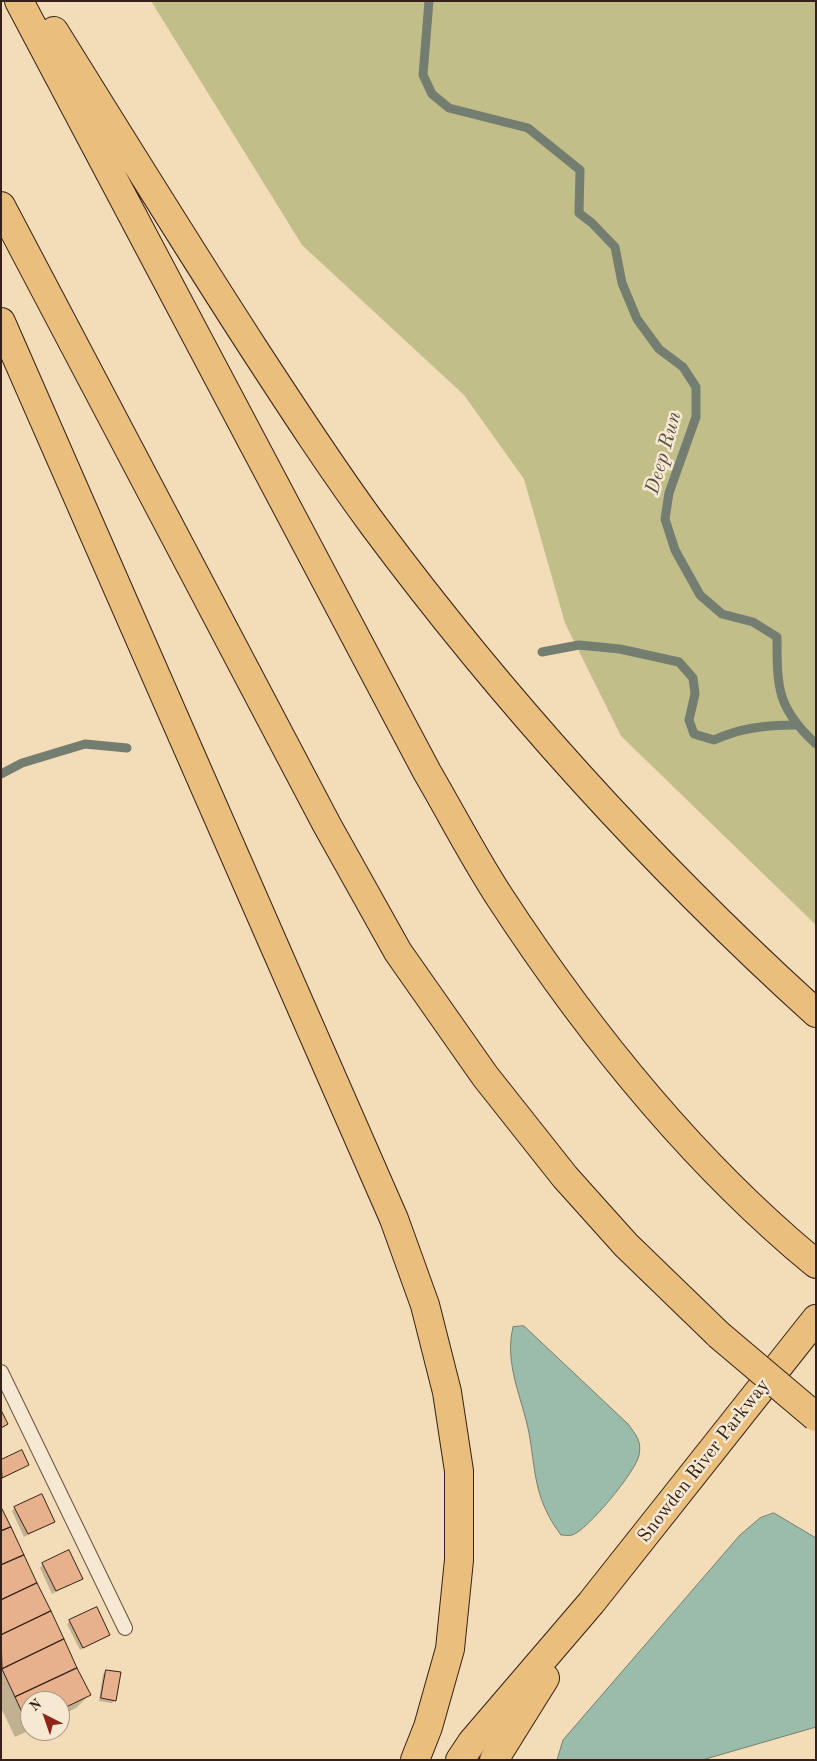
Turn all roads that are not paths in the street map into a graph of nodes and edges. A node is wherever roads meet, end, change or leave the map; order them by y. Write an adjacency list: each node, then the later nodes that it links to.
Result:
1 (19, 1): 6 (main road)
2 (35, 1): 5 (main road)
3 (1, 206): 9 (main road, bridge)
4 (1, 322): 12 (main road)
5 (816, 1013)
6 (816, 1264)
7 (816, 1319): 10 (main road, Snowden River Parkway)
8 (1, 1372): 11 (lane)
9 (816, 1417)
10 (591, 1603): 13 (main road, Snowden River Parkway); 14 (main road, Snowden River Parkway)
11 (125, 1628)
12 (415, 1760)
13 (460, 1760)
14 (494, 1760)

